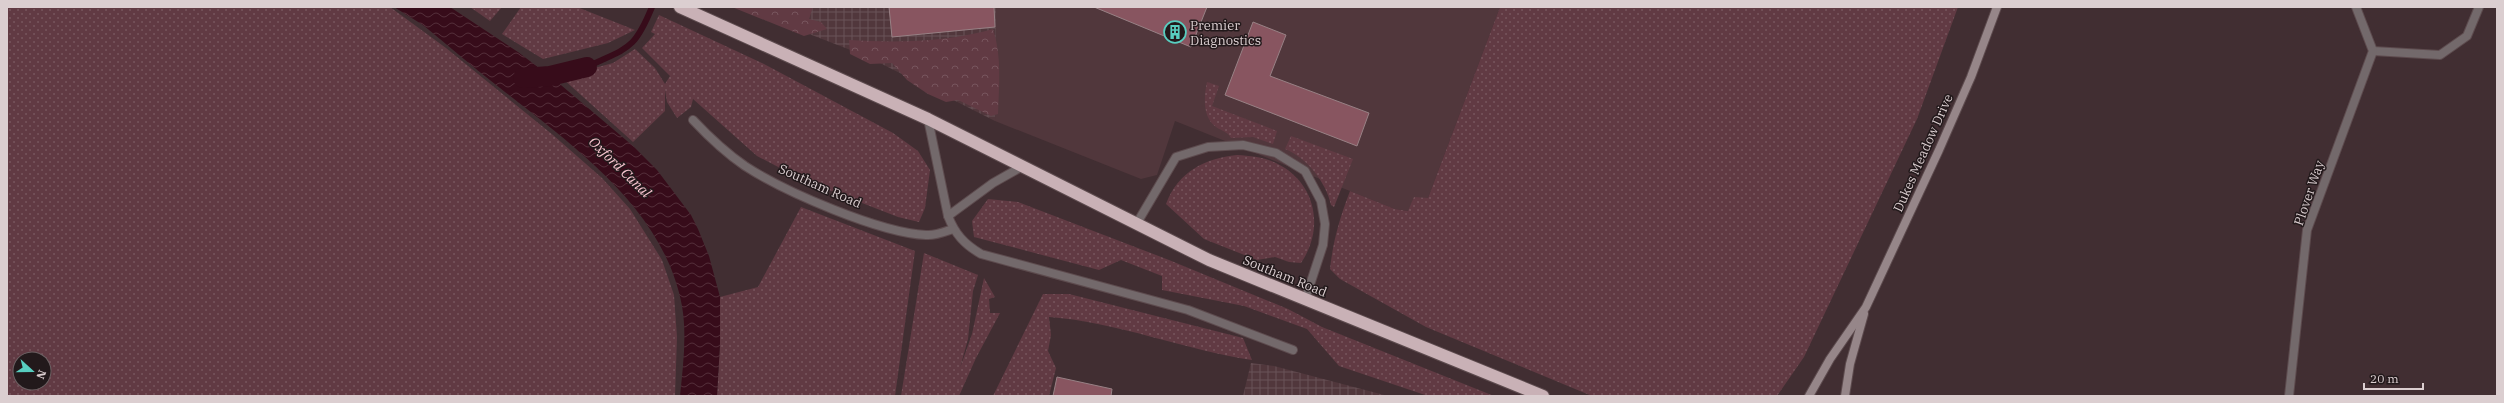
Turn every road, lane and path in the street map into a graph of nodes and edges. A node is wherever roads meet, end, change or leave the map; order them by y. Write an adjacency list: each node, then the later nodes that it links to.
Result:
1 (680, 7): 6 (highway, Southam Road)
2 (1997, 7): 13 (street, Dukes Meadow Drive)
3 (2356, 7): 5 (street)
4 (2479, 7): 5 (street)
5 (2373, 51): 18 (street, Plover Way)
6 (928, 119): 8 (highway, Southam Road); 9 (street)
7 (693, 120): 11 (street, Southam Road)
8 (1023, 166): 9 (street); 10 (highway, Southam Road)
9 (948, 216): 11 (street)
10 (1137, 223): 12 (highway, Southam Road); 12 (street)
11 (953, 229): 14 (street)
12 (1305, 300): 15 (highway, Southam Road)
13 (1866, 307): 16 (street, Dukes Meadow Drive); 17 (street, Dukes Meadow Drive)
14 (1293, 350)
15 (1543, 396)
16 (1808, 396)
17 (1845, 396)
18 (2289, 396)

